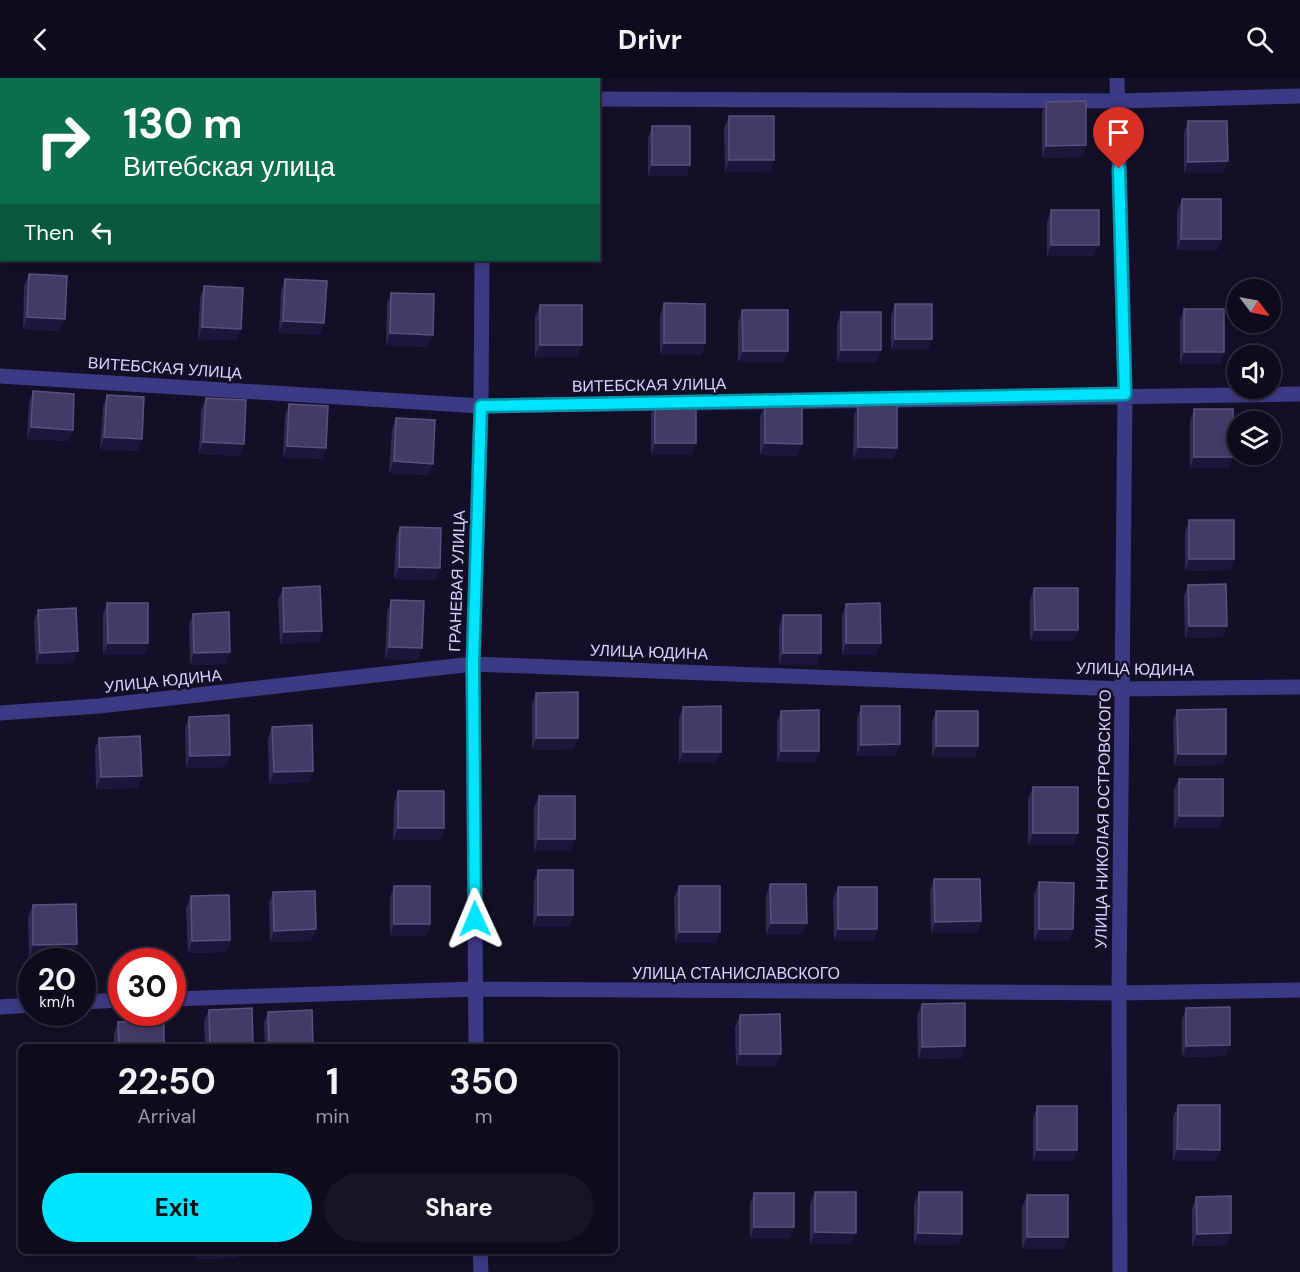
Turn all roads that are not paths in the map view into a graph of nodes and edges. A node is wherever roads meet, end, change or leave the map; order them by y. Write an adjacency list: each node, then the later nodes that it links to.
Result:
1 (1117, 78): 4 (street, УЛИЦА НИКОЛАЯ ОСТРОВСКОГО)
2 (1300, 96): 4 (street)
3 (600, 99): 4 (street)
4 (1118, 101): 7 (street, УЛИЦА НИКОЛАЯ ОСТРОВСКОГО)
5 (482, 261): 9 (street, ГРАНЕВАЯ УЛИЦА)
6 (0, 376): 9 (street, ВИТЕБСКАЯ УЛИЦА)
7 (1125, 394): 8 (street, ВИТЕБСКАЯ УЛИЦА); 9 (street, ВИТЕБСКАЯ УЛИЦА); 12 (street, УЛИЦА НИКОЛАЯ ОСТРОВСКОГО)
8 (1300, 394)
9 (481, 406): 10 (street, ГРАНЕВАЯ УЛИЦА)
10 (473, 664): 12 (street, УЛИЦА ЮДИНА); 13 (street, УЛИЦА ЮДИНА); 14 (street, ГРАНЕВАЯ УЛИЦА)
11 (1300, 687): 12 (street, УЛИЦА ЮДИНА)
12 (1123, 688): 16 (street, УЛИЦА НИКОЛАЯ ОСТРОВСКОГО)
13 (0, 713)
14 (475, 989): 16 (street, УЛИЦА СТАНИСЛАВСКОГО); 17 (street, УЛИЦА СТАНИСЛАВСКОГО); 20 (street, ГРАНЕВАЯ УЛИЦА)
15 (1300, 990): 16 (street, УЛИЦА СТАНИСЛАВСКОГО)
16 (1119, 993): 23 (street, УЛИЦА НИКОЛАЯ ОСТРОВСКОГО)
17 (186, 999)
18 (18, 1006): 19 (street)
19 (0, 1007)
20 (477, 1044)
21 (480, 1254): 22 (street)
22 (481, 1272)
23 (1120, 1272)

